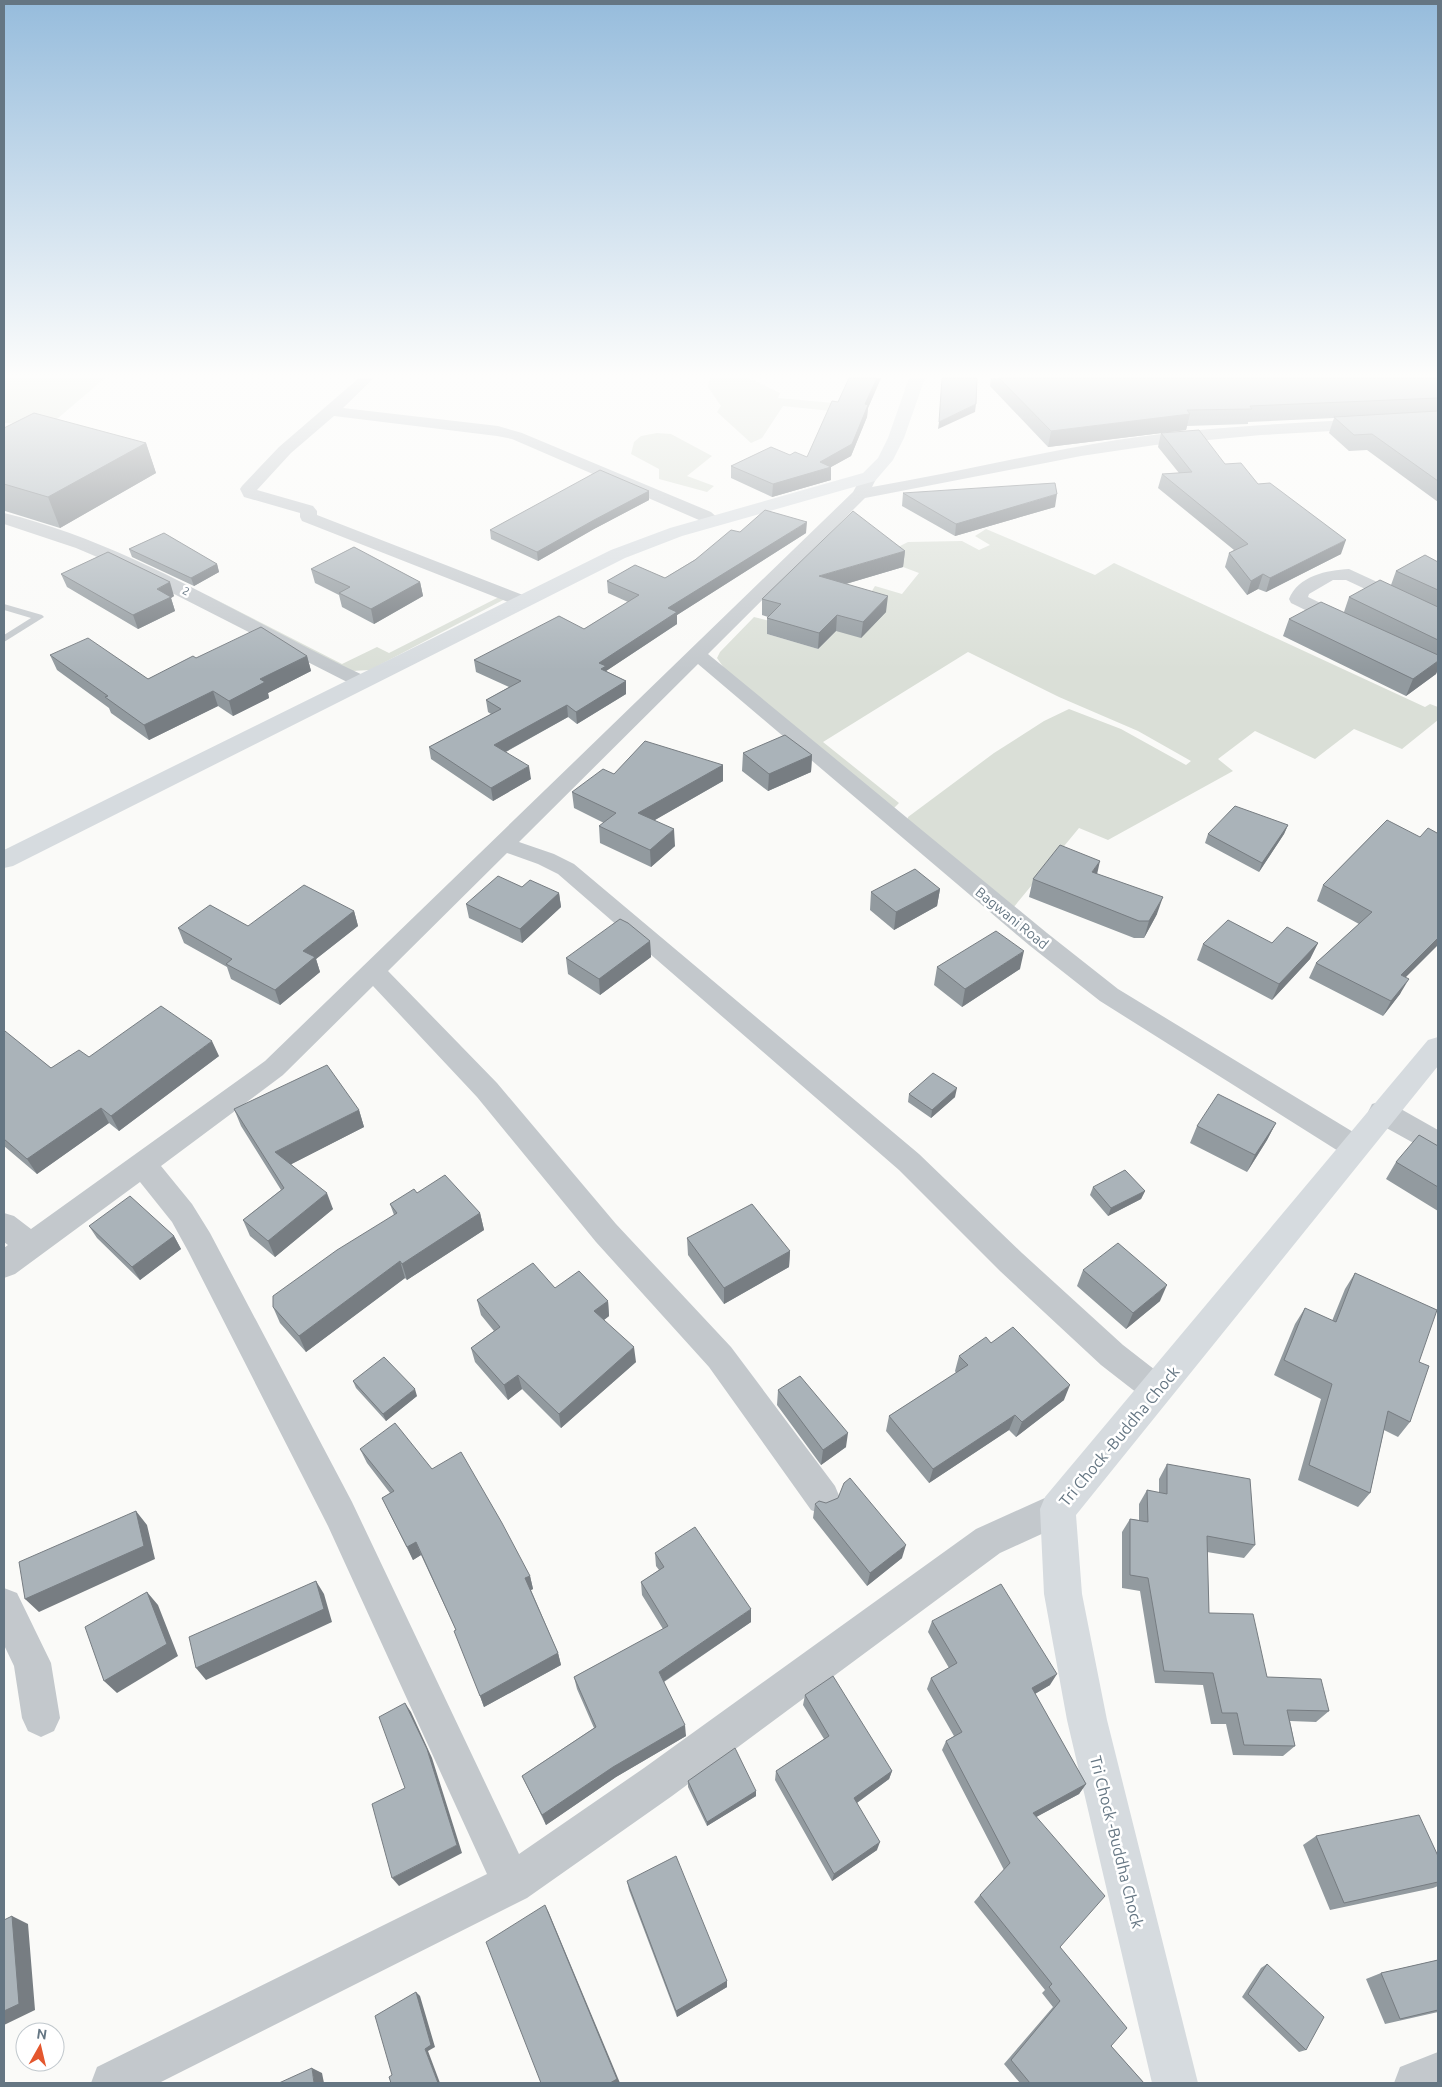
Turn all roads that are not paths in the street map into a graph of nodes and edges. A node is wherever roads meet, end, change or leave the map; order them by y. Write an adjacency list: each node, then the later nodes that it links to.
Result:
1 (261, 475): 8 (street)
2 (607, 475): 7 (street)
3 (873, 475): 5 (main road)
4 (965, 475): 5 (street)
5 (864, 486): 7 (main road); 13 (street)
6 (4, 518): 14 (street, 2)
7 (712, 521): 8 (main road)
8 (521, 601): 14 (main road)
9 (4, 606): 12 (lane)
10 (1438, 617): 11 (street)
11 (1359, 628)
12 (4, 640)
13 (697, 654): 15 (street); 21 (street, Bagwani Road)
14 (360, 682): 16 (main road)
15 (503, 844): 17 (street); 26 (street)
16 (4, 860)
17 (373, 971): 22 (street); 27 (street)
18 (1438, 1047): 19 (main road, Tri Chock -Buddha Chock)
19 (1382, 1112): 20 (street); 21 (main road, Tri Chock -Buddha Chock)
20 (1438, 1143)
21 (1353, 1146): 26 (main road, Tri Chock -Buddha Chock)
22 (142, 1164): 24 (street); 31 (street)
23 (4, 1225): 24 (street)
24 (30, 1246): 25 (street)
25 (4, 1265)
26 (1157, 1390): 28 (main road, Tri Chock -Buddha Chock)
27 (823, 1498)
28 (1058, 1509): 31 (street); 34 (main road, Tri Chock -Buddha Chock)
29 (4, 1606): 30 (street)
30 (41, 1718)
31 (512, 1883): 33 (street)
32 (1438, 2074): 35 (street)
33 (113, 2083)
34 (1175, 2083)
35 (1416, 2083)

